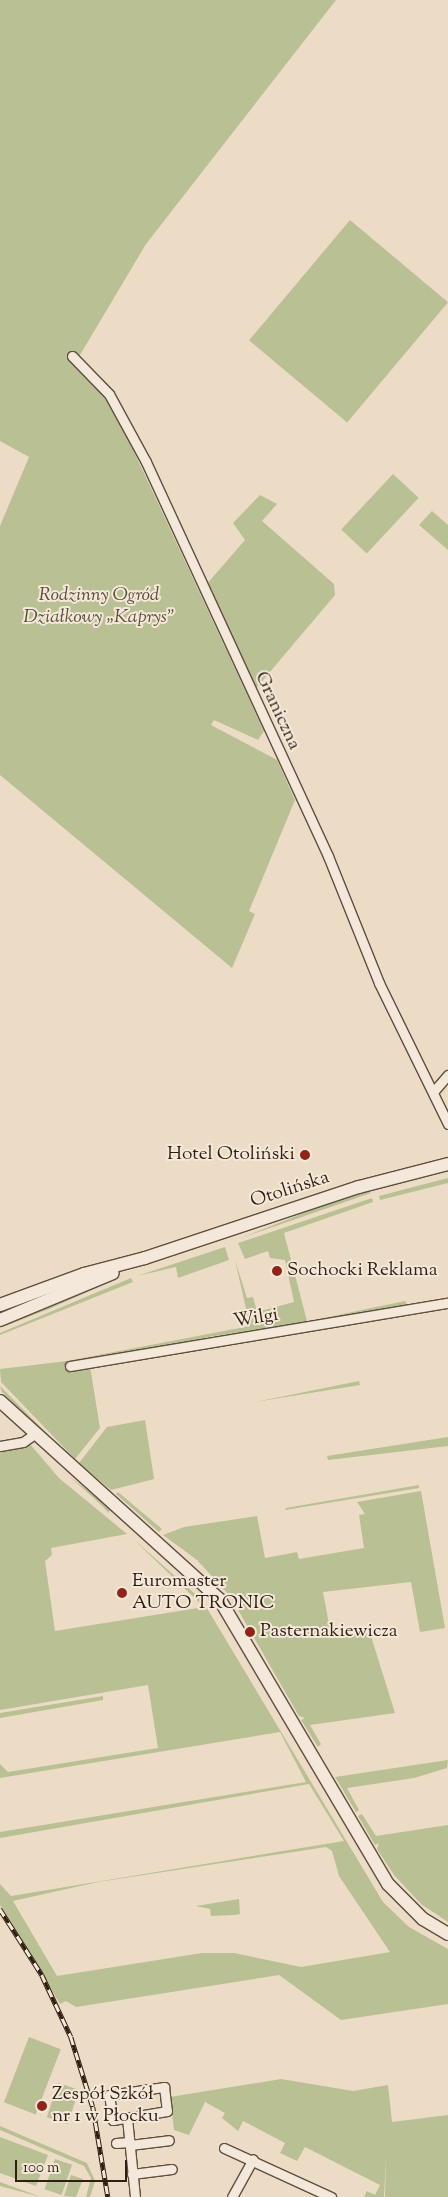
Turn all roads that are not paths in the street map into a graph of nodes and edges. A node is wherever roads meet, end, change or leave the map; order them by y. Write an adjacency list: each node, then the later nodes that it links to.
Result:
1 (72, 356): 3 (street, Graniczna)
2 (448, 1076): 3 (street)
3 (433, 1092): 4 (street, Graniczna)
4 (448, 1124)
5 (448, 1164): 6 (street, Otolińska)
6 (145, 1258): 8 (street, Otolińska); 9 (street, Otolińska)
7 (448, 1303): 10 (street, Wilgi)
8 (0, 1305)
9 (0, 1320)
10 (70, 1366)
11 (0, 1401): 12 (street)
12 (36, 1433): 13 (street); 14 (street)
13 (0, 1446)
14 (448, 1934)
15 (127, 2118): 15 (street); 18 (street)
16 (169, 2140): 18 (street)
17 (116, 2143): 18 (street)
18 (130, 2144): 22 (street)
19 (224, 2148): 20 (street)
20 (252, 2159): 24 (street); 25 (street)
21 (172, 2169): 22 (street)
22 (132, 2174): 23 (street)
23 (135, 2197)
24 (232, 2197)
25 (331, 2197)

